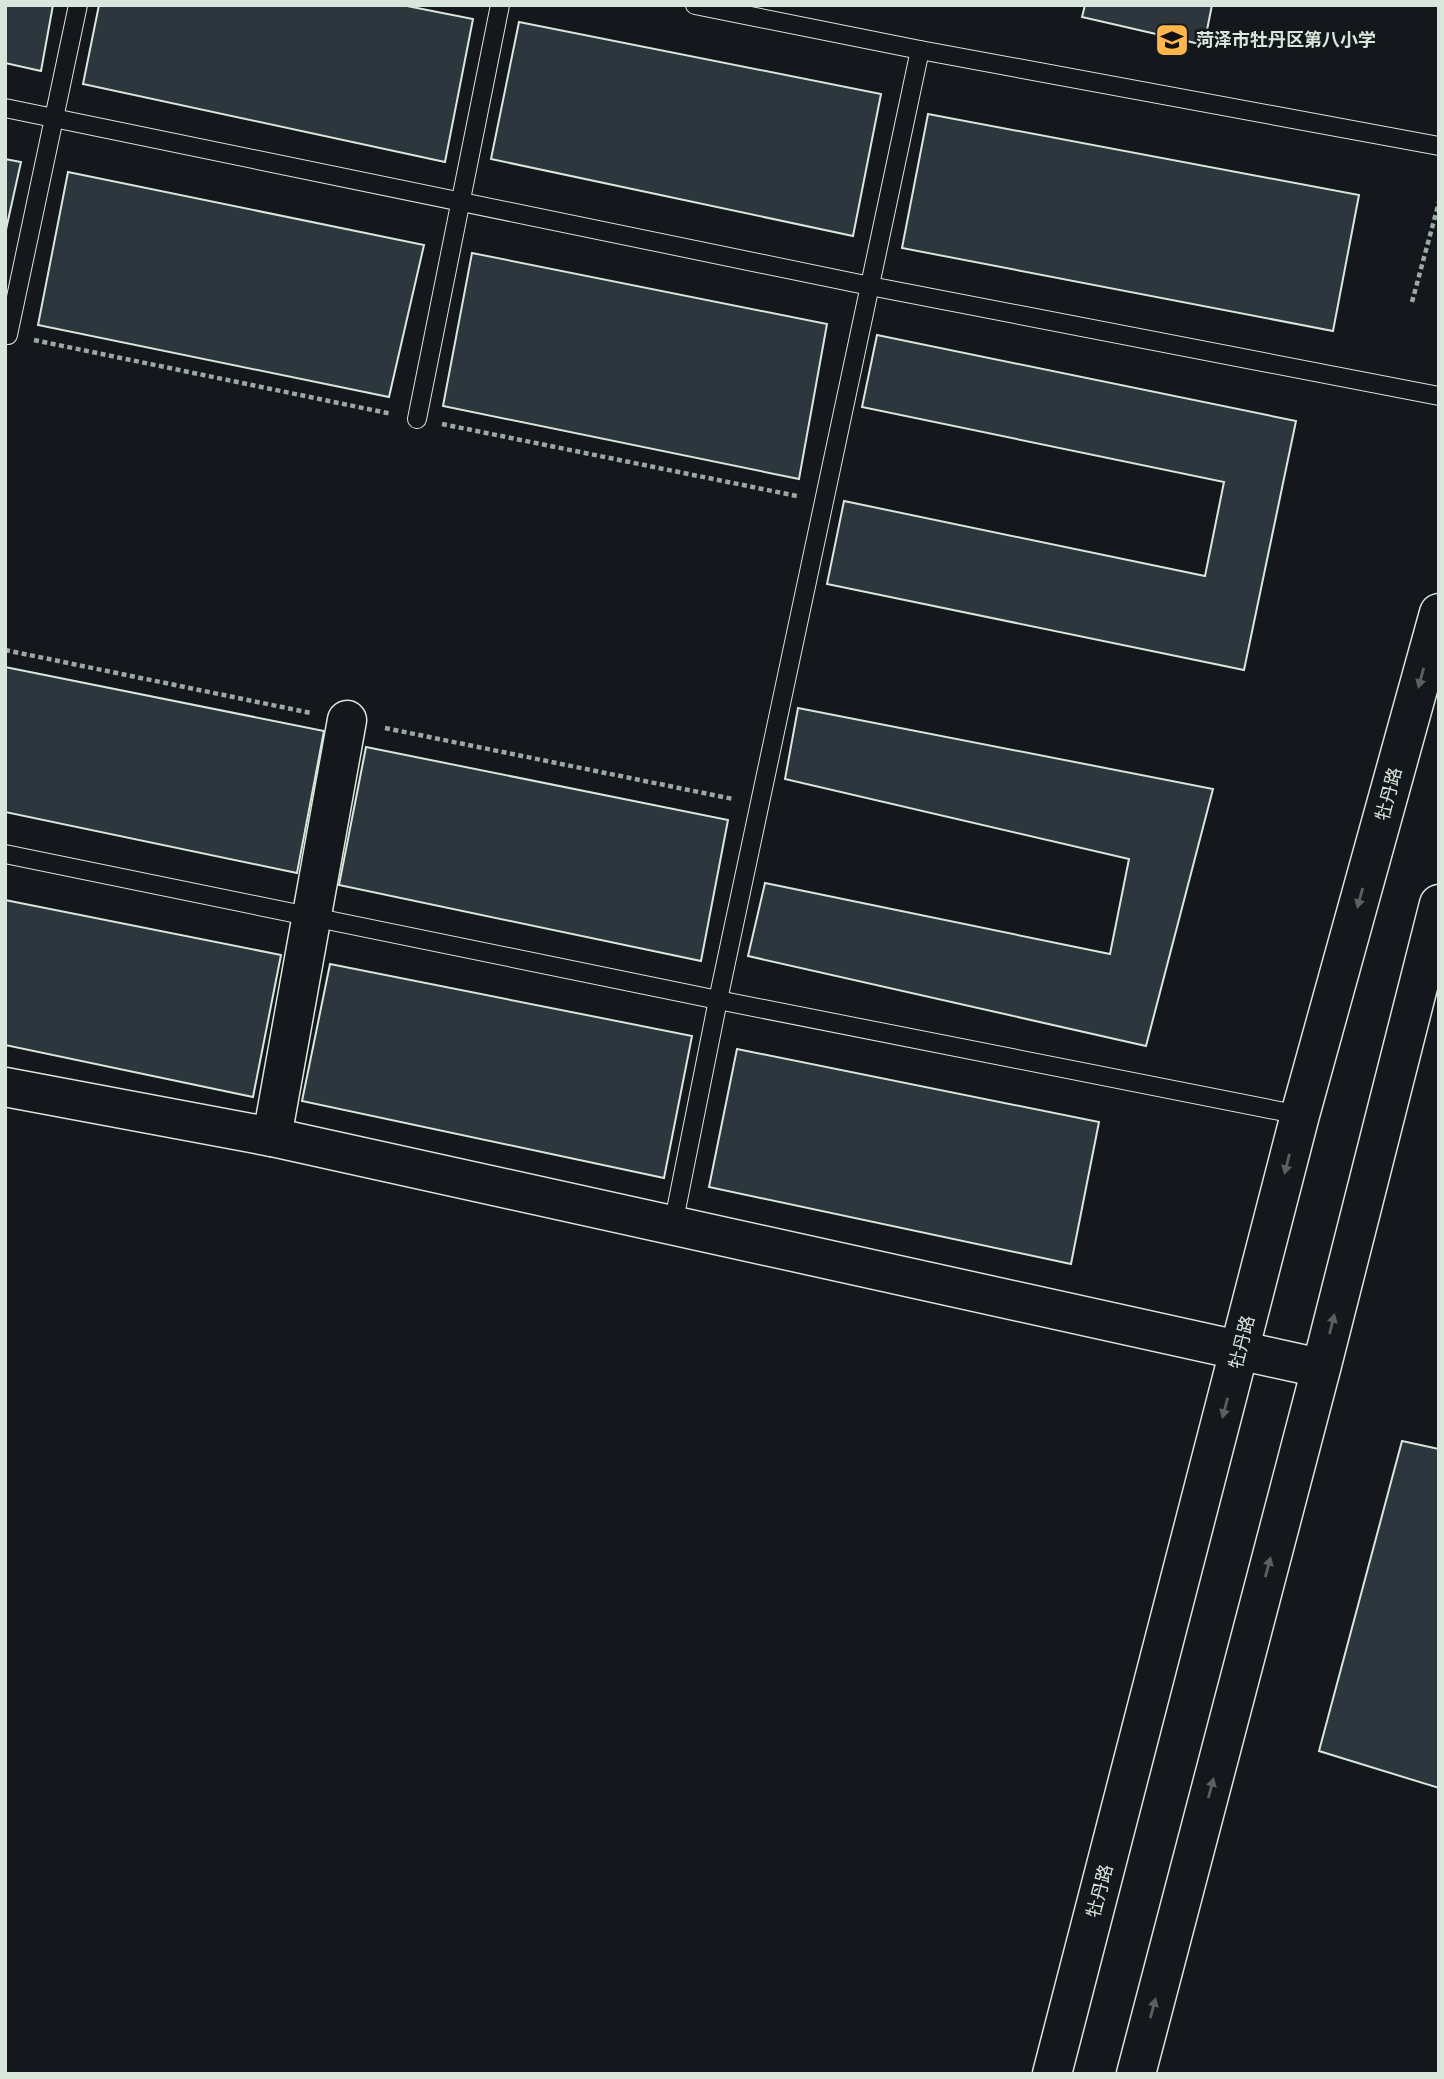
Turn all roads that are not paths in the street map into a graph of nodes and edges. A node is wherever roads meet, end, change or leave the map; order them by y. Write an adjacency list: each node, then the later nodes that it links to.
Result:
1 (78, 5): 6 (lane)
2 (500, 5): 8 (lane)
3 (695, 5): 4 (lane)
4 (920, 50): 7 (lane); 9 (lane)
5 (5, 108): 6 (lane)
6 (55, 118): 8 (lane); 10 (lane)
7 (1439, 146)
8 (460, 201): 9 (lane); 12 (lane)
9 (870, 286): 11 (lane); 18 (lane)
10 (8, 335)
11 (1439, 396)
12 (417, 419)
13 (1439, 612): 20 (main road, 牡丹路, one-way to 20)
14 (347, 720): 17 (main road)
15 (5, 854): 17 (lane)
16 (1439, 904): 24 (main road, one-way to 16)
17 (312, 917): 18 (lane); 21 (main road)
18 (718, 1000): 20 (lane); 22 (lane)
19 (5, 1087): 21 (main road)
20 (1300, 1115): 23 (main road, 牡丹路, one-way to 23)
21 (272, 1137): 22 (main road)
22 (673, 1225): 23 (main road)
23 (1240, 1349): 24 (main road); 25 (main road, 牡丹路, one-way to 25)
24 (1320, 1368): 26 (main road, one-way to 24)
25 (1052, 2074)
26 (1136, 2074)

